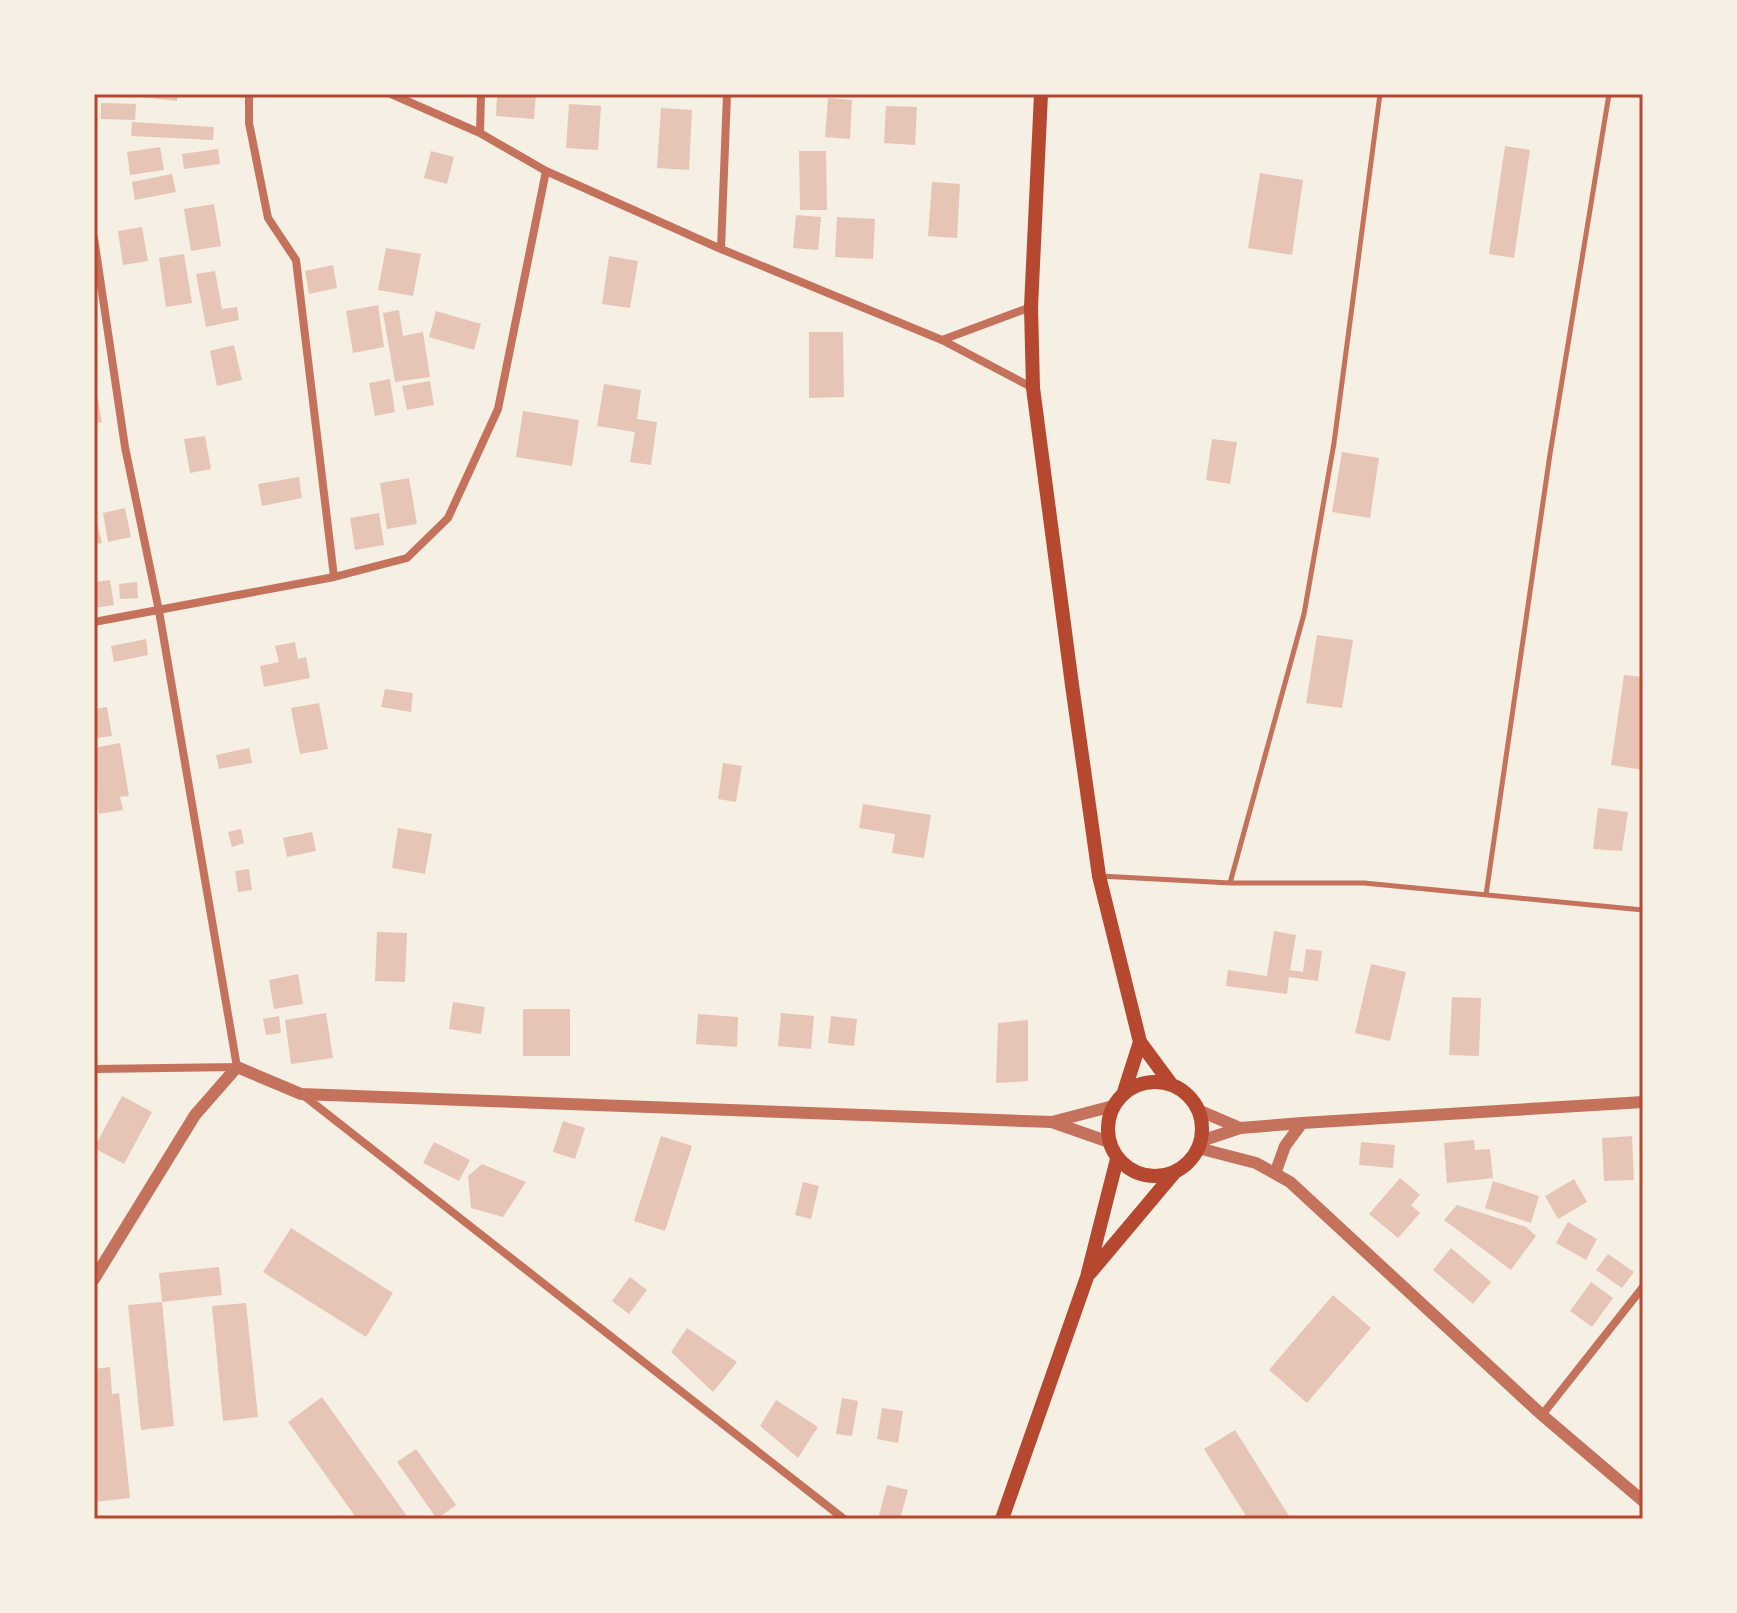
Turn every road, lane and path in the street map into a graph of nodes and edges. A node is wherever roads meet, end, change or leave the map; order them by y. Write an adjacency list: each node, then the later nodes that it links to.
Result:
1 (249, 94): 15 (street)
2 (391, 94): 8 (street)
3 (481, 94): 8 (street)
4 (727, 94): 11 (street)
5 (1041, 94): 12 (main road)
6 (1380, 94): 19 (lane)
7 (1609, 94): 20 (lane)
8 (480, 133): 9 (street)
9 (546, 171): 11 (street); 15 (street)
10 (94, 238): 16 (street)
11 (721, 249): 13 (street)
12 (1031, 307): 13 (street); 14 (main road)
13 (942, 340): 14 (street)
14 (1033, 388): 18 (main road)
15 (334, 577): 16 (street)
16 (159, 611): 17 (street); 23 (street)
17 (94, 622)
18 (1099, 876): 19 (lane); 22 (main road)
19 (1230, 883): 20 (lane)
20 (1486, 895): 21 (lane)
21 (1643, 910)
22 (1140, 1042): 25 (main road); 26 (main road)
23 (237, 1067): 24 (street); 27 (street); 40 (street)
24 (94, 1069)
25 (1171, 1084): 26 (main road); 30 (main road)
26 (1124, 1092): 29 (main road)
27 (301, 1094): 31 (street); 44 (street)
28 (1643, 1102): 32 (street)
29 (1113, 1106): 31 (street); 34 (main road)
30 (1198, 1110): 33 (street); 35 (main road)
31 (1052, 1122): 34 (street)
32 (1302, 1123): 33 (street); 37 (street)
33 (1240, 1128): 35 (street)
34 (1109, 1142): 36 (main road)
35 (1199, 1144): 37 (street); 38 (main road)
36 (1117, 1159): 38 (main road); 39 (main road)
37 (1276, 1171): 42 (street)
38 (1175, 1172): 39 (main road)
39 (1087, 1277): 45 (main road)
40 (94, 1279)
41 (1643, 1287): 42 (street)
42 (1542, 1415): 43 (street)
43 (1643, 1501)
44 (844, 1519)
45 (1002, 1519)

